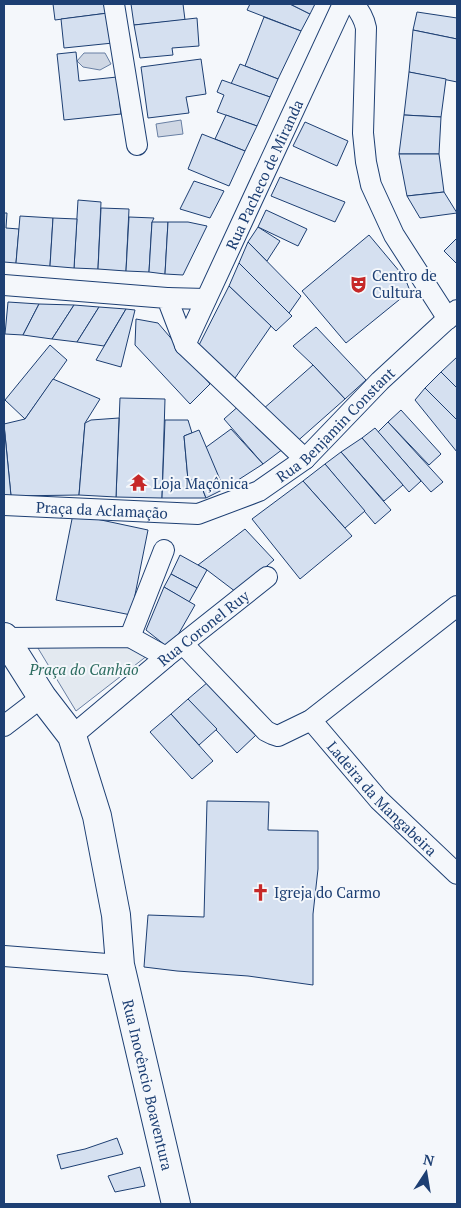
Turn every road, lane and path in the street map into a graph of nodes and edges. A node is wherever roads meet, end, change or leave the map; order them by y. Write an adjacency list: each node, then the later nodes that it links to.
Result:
1 (114, 4): 4 (street)
2 (343, 4): 7 (street, Rua Pacheco de Miranda)
3 (354, 4): 8 (street)
4 (137, 145)
5 (4, 285): 6 (street)
6 (167, 298): 7 (street); 9 (street)
7 (206, 299): 9 (street, Rua Pacheco de Miranda)
8 (453, 314): 10 (street, Rua Benjamin Constant)
9 (185, 345): 10 (street)
10 (305, 459): 12 (street, Rua Benjamin Constant)
11 (4, 505): 12 (street, Praça da Aclamação)
12 (198, 514)
13 (164, 550): 17 (street)
14 (266, 577): 18 (street, Rua Coronel Ruy)
15 (457, 606): 21 (street)
16 (4, 637): 17 (street); 20 (street)
17 (130, 638): 19 (street)
18 (183, 644): 19 (street, Rua Coronel Ruy); 21 (street)
19 (166, 657): 23 (street, Rua Coronel Ruy)
20 (42, 697): 22 (street); 23 (street)
21 (311, 720): 24 (street, Ladeira da Mangabeira)
22 (4, 726)
23 (72, 736): 26 (street, Rua Inocêncio Boaventura)
24 (457, 874)
25 (4, 956): 26 (street)
26 (120, 965): 27 (street, Rua Inocêncio Boaventura)
27 (176, 1204)

